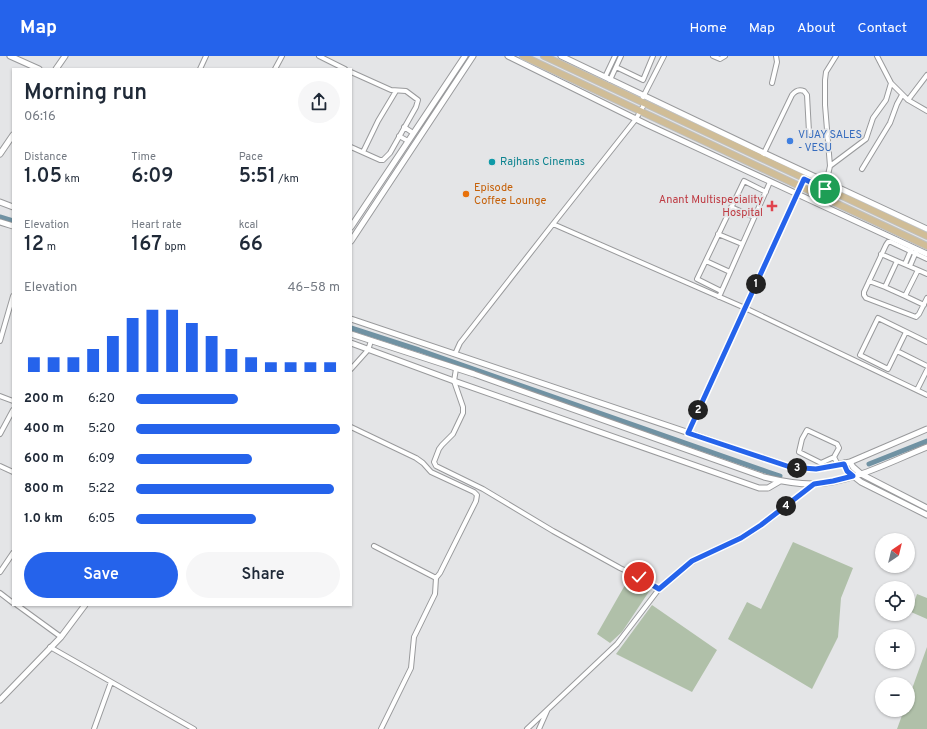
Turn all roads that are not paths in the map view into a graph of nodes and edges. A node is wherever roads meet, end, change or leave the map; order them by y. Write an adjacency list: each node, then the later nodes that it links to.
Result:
1 (10, 56): 22 (street)
2 (65, 56): 23 (street)
3 (206, 56): 24 (street)
4 (282, 56): 25 (street)
5 (319, 56): 26 (street)
6 (465, 56): 41 (street)
7 (473, 56): 65 (street)
8 (508, 56): 38 (street)
9 (522, 56): 37 (main road)
10 (544, 56): 34 (main road)
11 (561, 56): 29 (street)
12 (615, 56): 29 (street)
13 (621, 56): 21 (street)
14 (653, 56): 21 (street)
15 (664, 56): 34 (street)
16 (712, 56): 17 (street)
17 (725, 56)
18 (776, 56): 30 (street)
19 (836, 56): 49 (street)
20 (877, 56): 31 (street)
21 (616, 67): 29 (street)
22 (36, 68)
23 (57, 68)
24 (200, 68)
25 (276, 68)
26 (343, 68)
27 (352, 72): 32 (street)
28 (927, 75): 35 (street)
29 (608, 78): 34 (street)
30 (772, 83)
31 (891, 83): 33 (street); 49 (street)
32 (396, 91): 39 (street); 46 (street)
33 (902, 95): 35 (street); 50 (street)
34 (643, 100): 37 (street); 48 (main road)
35 (908, 100): 36 (street)
36 (927, 110)
37 (641, 112): 38 (street); 54 (main road)
38 (636, 119): 52 (street); 63 (street)
39 (404, 126): 41 (street); 43 (street)
40 (809, 132): 48 (street)
41 (413, 133): 44 (street)
42 (12, 136): 47 (street)
43 (399, 136): 44 (street); 46 (street)
44 (408, 140): 61 (street)
45 (352, 147): 46 (street)
46 (363, 152)
47 (0, 154)
48 (763, 156): 51 (main road); 53 (street)
49 (830, 166): 53 (street)
50 (862, 169)
51 (804, 179): 53 (main road); 54 (street)
52 (770, 182): 55 (street); 56 (street)
53 (826, 185): 66 (street); 68 (main road)
54 (800, 187): 56 (street); 71 (main road)
55 (766, 192): 59 (street); 60 (street)
56 (797, 194): 72 (street); 91 (street)
57 (0, 202): 58 (street)
58 (12, 206)
59 (731, 207): 60 (street); 67 (street)
60 (754, 217): 70 (street)
61 (353, 221): 65 (street)
62 (0, 222): 64 (street)
63 (553, 224): 87 (street); 101 (street)
64 (12, 226)
65 (361, 226): 69 (street)
66 (927, 229)
67 (718, 234): 70 (street); 76 (street)
68 (927, 236)
69 (352, 240)
70 (742, 244): 81 (street)
71 (927, 246)
72 (914, 251): 73 (street); 74 (street); 75 (street); 78 (street); 79 (street)
73 (881, 254): 77 (street); 83 (street)
74 (927, 254)
75 (927, 258)
76 (706, 261): 81 (street); 85 (street)
77 (897, 261): 78 (street); 84 (street)
78 (904, 264): 79 (street)
79 (910, 266): 80 (street)
80 (918, 270): 82 (street); 86 (street)
81 (730, 272): 85 (street)
82 (927, 274)
83 (869, 281): 84 (street); 90 (street)
84 (885, 287): 86 (street)
85 (721, 291): 87 (street)
86 (905, 296): 90 (street)
87 (719, 297): 91 (street)
88 (927, 298): 90 (street)
89 (12, 299): 96 (street)
90 (924, 305)
91 (745, 308): 107 (street); 114 (street)
92 (352, 319): 101 (street)
93 (906, 332): 97 (street); 100 (street); 100 (street)
94 (352, 334): 95 (street)
95 (371, 340): 99 (street); 104 (street)
96 (0, 341)
97 (927, 342)
98 (352, 343): 99 (street)
99 (368, 350): 103 (street); 106 (street)
100 (897, 352): 102 (street)
101 (455, 354): 114 (street)
102 (927, 366)
103 (352, 368)
104 (456, 368): 106 (street); 125 (street)
105 (927, 370): 107 (street)
106 (454, 381): 125 (street); 133 (street)
107 (917, 390): 108 (street)
108 (927, 395)
109 (0, 396): 110 (street)
110 (12, 401)
111 (12, 412): 115 (street)
112 (352, 427): 132 (street)
113 (927, 429): 118 (street)
114 (688, 433): 120 (street)
115 (0, 434)
116 (927, 447): 123 (street)
117 (834, 457): 117 (street); 120 (street)
118 (850, 462): 119 (street); 123 (street)
119 (844, 464): 120 (street); 124 (street)
120 (838, 465)
121 (0, 466): 122 (street)
122 (12, 472)
123 (861, 474): 124 (street); 127 (street)
124 (853, 476): 126 (street); 128 (street)
125 (780, 481): 126 (street)
126 (814, 484): 133 (street)
127 (927, 508)
128 (927, 515)
129 (374, 546): 132 (street)
130 (12, 554): 131 (street)
131 (0, 572)
132 (436, 578): 145 (street)
133 (659, 589): 142 (street)
134 (0, 593): 135 (street)
135 (12, 601)
136 (17, 606): 138 (street)
137 (84, 606): 138 (street)
138 (61, 637): 139 (street)
139 (50, 647): 140 (street); 141 (street)
140 (111, 682): 143 (street); 144 (street)
141 (0, 700)
142 (548, 709): 146 (street); 147 (street)
143 (94, 729)
144 (194, 729)
145 (382, 729)
146 (527, 729)
147 (539, 729)

